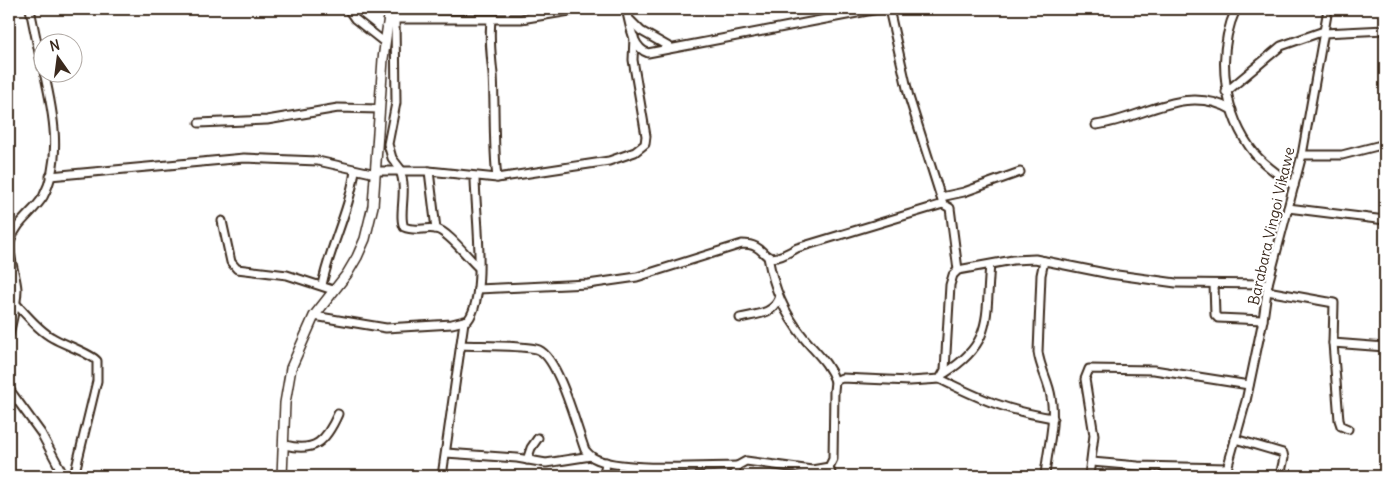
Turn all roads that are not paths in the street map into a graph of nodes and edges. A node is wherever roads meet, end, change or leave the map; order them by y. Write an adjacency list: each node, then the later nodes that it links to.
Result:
1 (30, 9): 13 (street)
2 (348, 9): 16 (street)
3 (582, 9): 11 (street)
4 (626, 9): 10 (street)
5 (878, 9): 17 (street)
6 (889, 9): 35 (street)
7 (1236, 9): 19 (street)
8 (1328, 9): 14 (street, Barabara Vingoi Vikawe)
9 (389, 14): 11 (street); 16 (street); 27 (street)
10 (628, 18): 15 (street); 17 (street)
11 (491, 20): 33 (street)
12 (1385, 30): 14 (street)
13 (35, 32)
14 (1324, 32): 19 (street); 25 (street, Barabara Vingoi Vikawe)
15 (634, 37): 17 (street); 33 (street)
16 (384, 42): 20 (street)
17 (671, 48)
18 (47, 82): 31 (street)
19 (1226, 92): 21 (street)
20 (380, 109): 22 (street); 29 (street)
21 (1233, 110): 23 (street); 34 (street)
22 (198, 122)
23 (1096, 125)
24 (1385, 144): 25 (street)
25 (1302, 155): 34 (street, Barabara Vingoi Vikawe)
26 (356, 170): 29 (street); 31 (street); 47 (street)
27 (401, 171): 28 (street); 29 (street); 39 (street)
28 (429, 171): 32 (street); 39 (street)
29 (376, 172): 51 (street)
30 (1020, 172): 35 (street)
31 (50, 176): 48 (street)
32 (474, 177): 33 (street); 43 (street)
33 (496, 178)
34 (1294, 186): 36 (street, Barabara Vingoi Vikawe)
35 (942, 201): 40 (street); 44 (street)
36 (1288, 208): 37 (street); 49 (street, Barabara Vingoi Vikawe)
37 (1385, 220)
38 (222, 222): 47 (street)
39 (436, 229): 43 (street)
40 (768, 258): 50 (street); 52 (street)
41 (1044, 261): 42 (street); 46 (street); 67 (street)
42 (990, 265): 44 (street); 62 (street)
43 (478, 267): 50 (street)
44 (958, 270): 62 (street)
45 (9, 283): 48 (street)
46 (1214, 284): 49 (street); 56 (street)
47 (322, 285): 51 (street)
48 (16, 288): 53 (street)
49 (1268, 288): 56 (street, Barabara Vingoi Vikawe); 59 (street)
50 (478, 289): 57 (street)
51 (333, 290): 54 (street)
52 (779, 299): 55 (street); 63 (street)
53 (16, 304): 58 (street); 81 (street)
54 (314, 316): 57 (street); 71 (street)
55 (740, 318)
56 (1264, 320): 64 (street, Barabara Vingoi Vikawe)
57 (464, 322): 60 (street)
58 (9, 334)
59 (1333, 343): 61 (street); 68 (street)
60 (462, 345): 72 (street); 73 (street)
61 (1385, 348)
62 (942, 376): 63 (street); 67 (street)
63 (835, 382): 78 (street)
64 (1249, 385): 70 (street, Barabara Vingoi Vikawe); 76 (street)
65 (9, 389): 80 (street)
66 (338, 414): 71 (street)
67 (1053, 418): 87 (street)
68 (1348, 429)
69 (538, 438): 74 (street)
70 (1235, 440): 79 (street, Barabara Vingoi Vikawe); 90 (street)
71 (284, 445): 82 (street)
72 (446, 453): 74 (street); 83 (street)
73 (591, 456): 74 (street); 75 (street)
74 (527, 460)
75 (606, 462): 77 (street); 84 (street)
76 (1092, 462): 79 (street); 88 (street)
77 (737, 466): 78 (street); 85 (street)
78 (829, 467): 86 (street)
79 (1227, 468): 89 (street, Barabara Vingoi Vikawe)
80 (64, 476)
81 (74, 476)
82 (282, 476)
83 (442, 476)
84 (604, 476)
85 (734, 476)
86 (832, 476)
87 (1045, 476)
88 (1089, 476)
89 (1225, 476)
90 (1280, 476)

